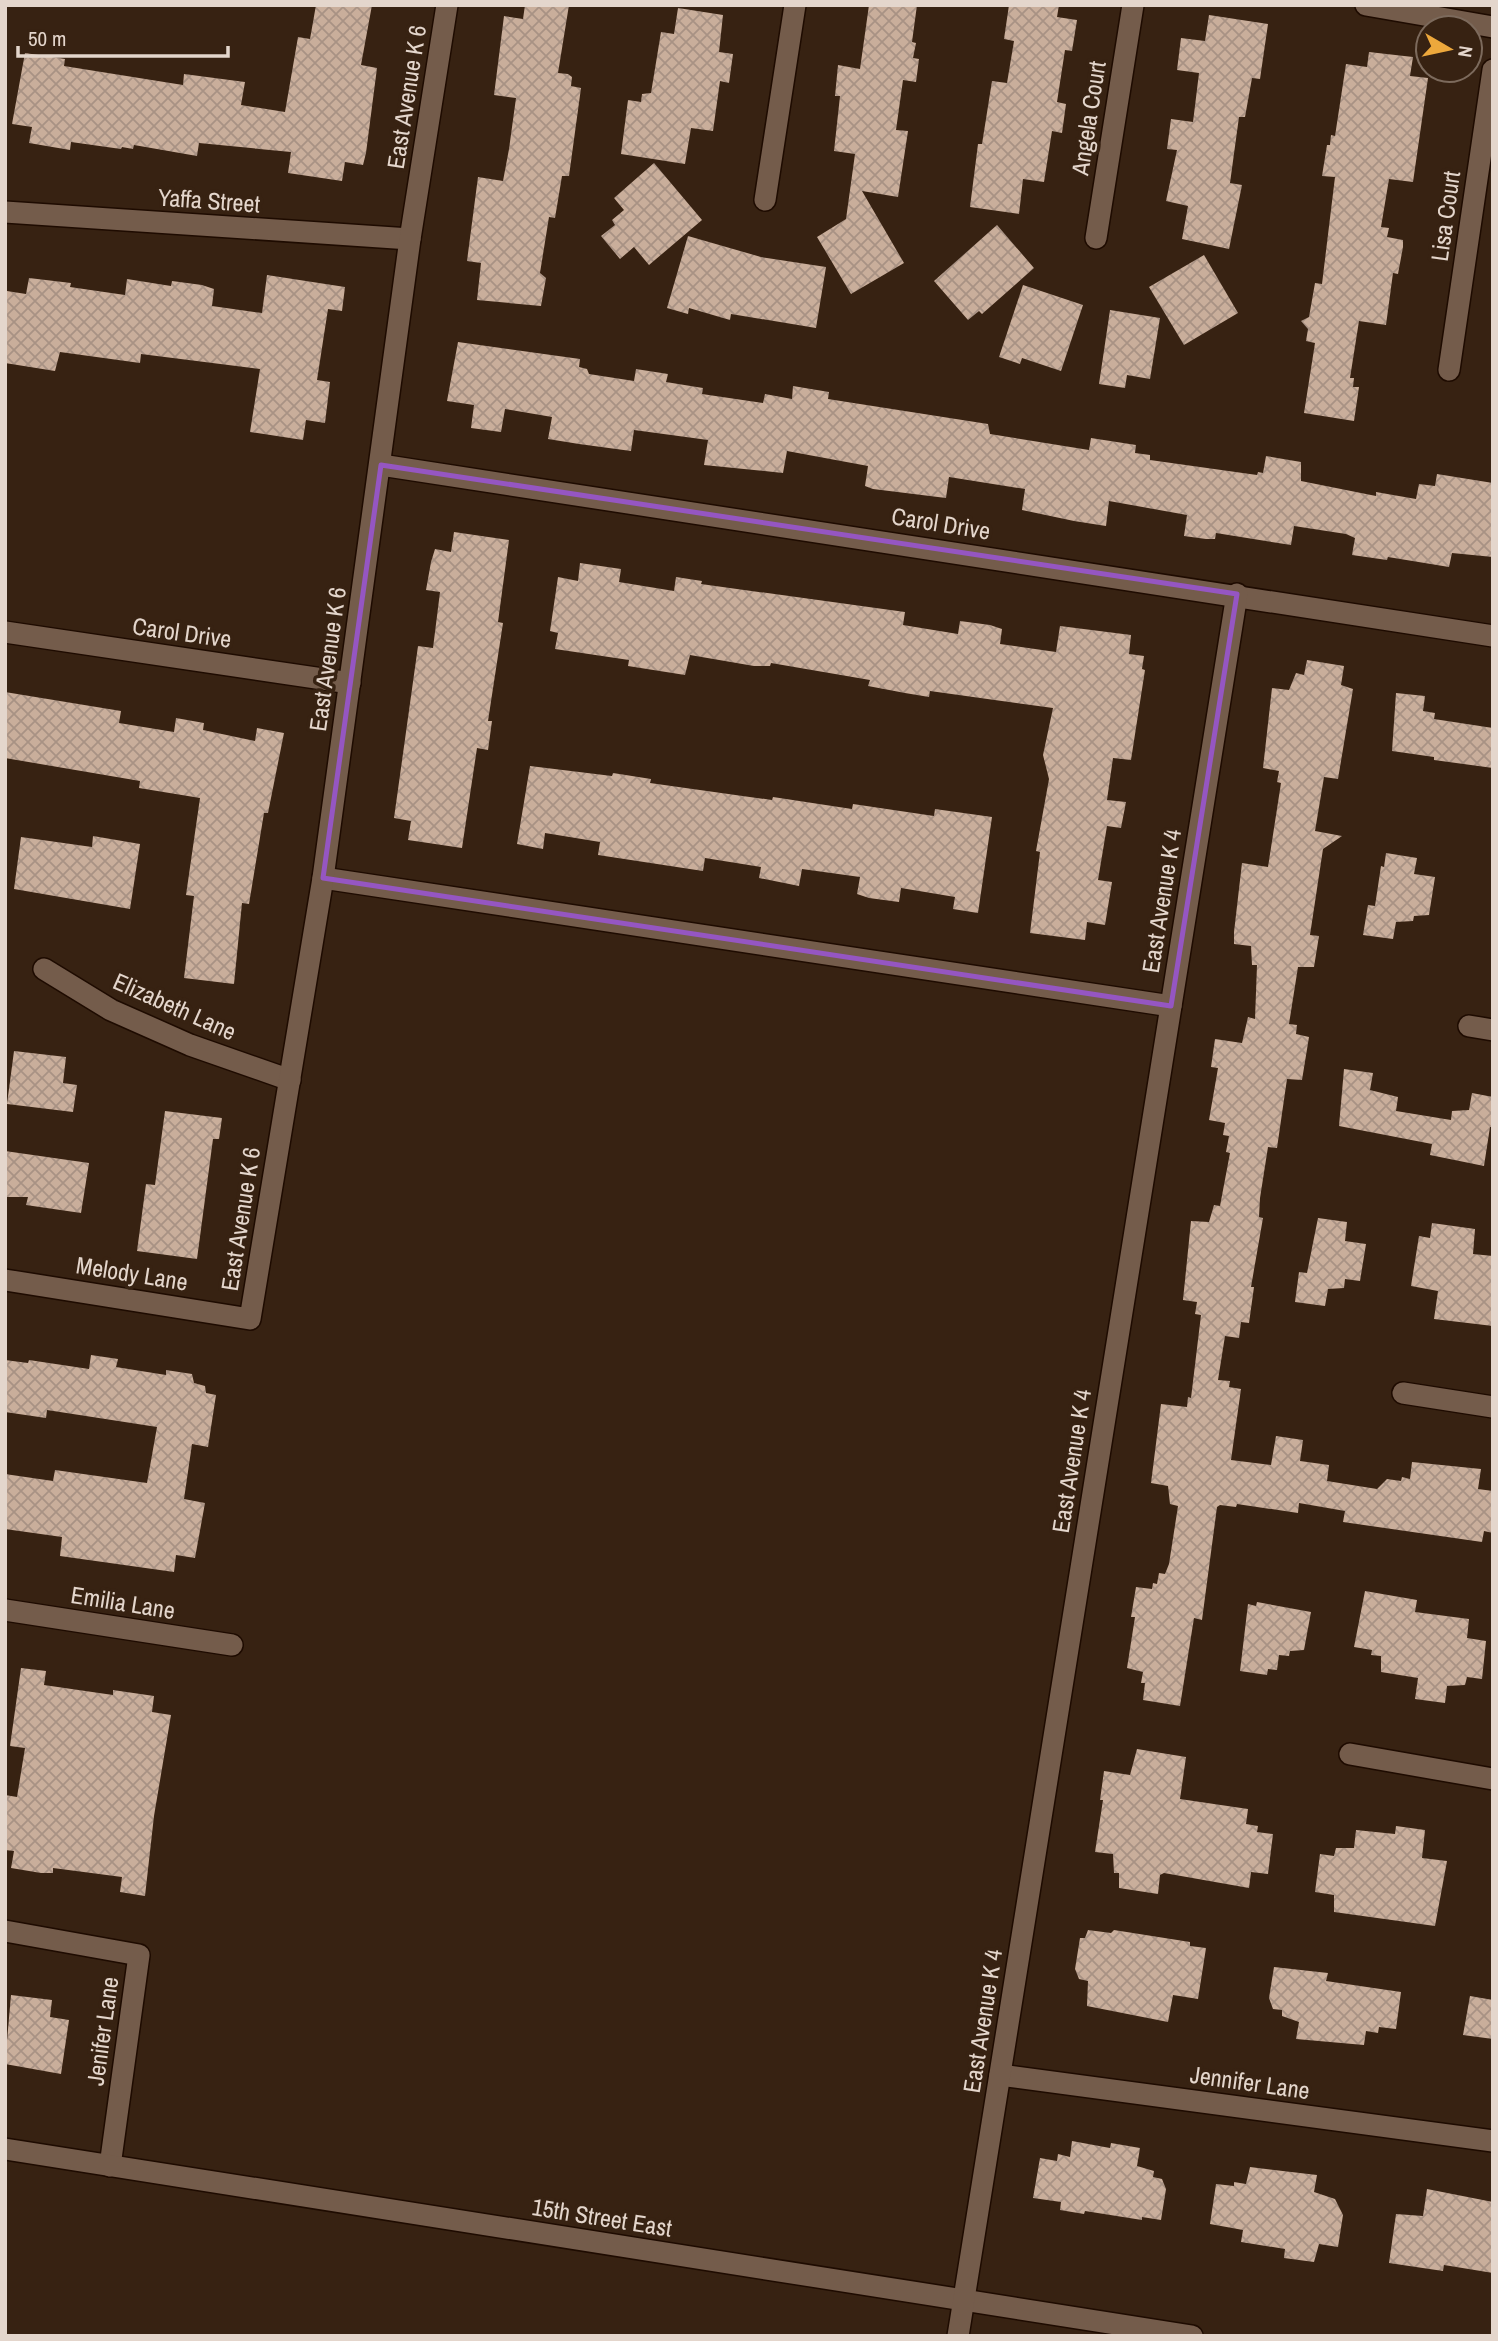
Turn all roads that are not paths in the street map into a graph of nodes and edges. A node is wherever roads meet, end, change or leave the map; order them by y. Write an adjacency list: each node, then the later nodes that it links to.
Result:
1 (447, 5): 9 (street, East Avenue K 6)
2 (794, 5): 7 (street)
3 (1132, 5): 10 (street, Angela Court)
4 (1366, 5): 5 (street)
5 (1493, 27)
6 (1493, 70): 11 (street, Lisa Court)
7 (765, 200)
8 (5, 212): 9 (street, Yaffa Street)
9 (410, 239): 12 (street, East Avenue K 6)
10 (1096, 239)
11 (1449, 370)
12 (381, 465): 13 (street, Carol Drive); 16 (street, East Avenue K 6)
13 (1237, 594): 15 (street, Carol Drive); 19 (street, East Avenue K 4)
14 (5, 632): 16 (street, Carol Drive)
15 (1493, 636)
16 (351, 683): 17 (street, East Avenue K 6)
17 (323, 878): 19 (street); 22 (street, East Avenue K 6)
18 (44, 969): 22 (street, Elizabeth Lane)
19 (1171, 1006): 32 (street, East Avenue K 4)
20 (1469, 1026): 21 (street)
21 (1493, 1030)
22 (290, 1080): 24 (street, East Avenue K 6)
23 (5, 1280): 24 (street, Melody Lane)
24 (250, 1319)
25 (1403, 1393): 26 (street)
26 (1493, 1407)
27 (5, 1610): 28 (street, Emilia Lane)
28 (232, 1645)
29 (1350, 1754): 30 (street)
30 (1493, 1779)
31 (5, 1931): 35 (street, Jenifer Lane)
32 (1000, 2075): 33 (street, Jennifer Lane); 36 (street, East Avenue K 4)
33 (1493, 2141)
34 (5, 2150): 35 (street, 15th Street East)
35 (110, 2166): 36 (street, 15th Street East)
36 (964, 2300): 37 (street, East Avenue K 4); 38 (street, 15th Street East)
37 (958, 2336)
38 (1192, 2336)

